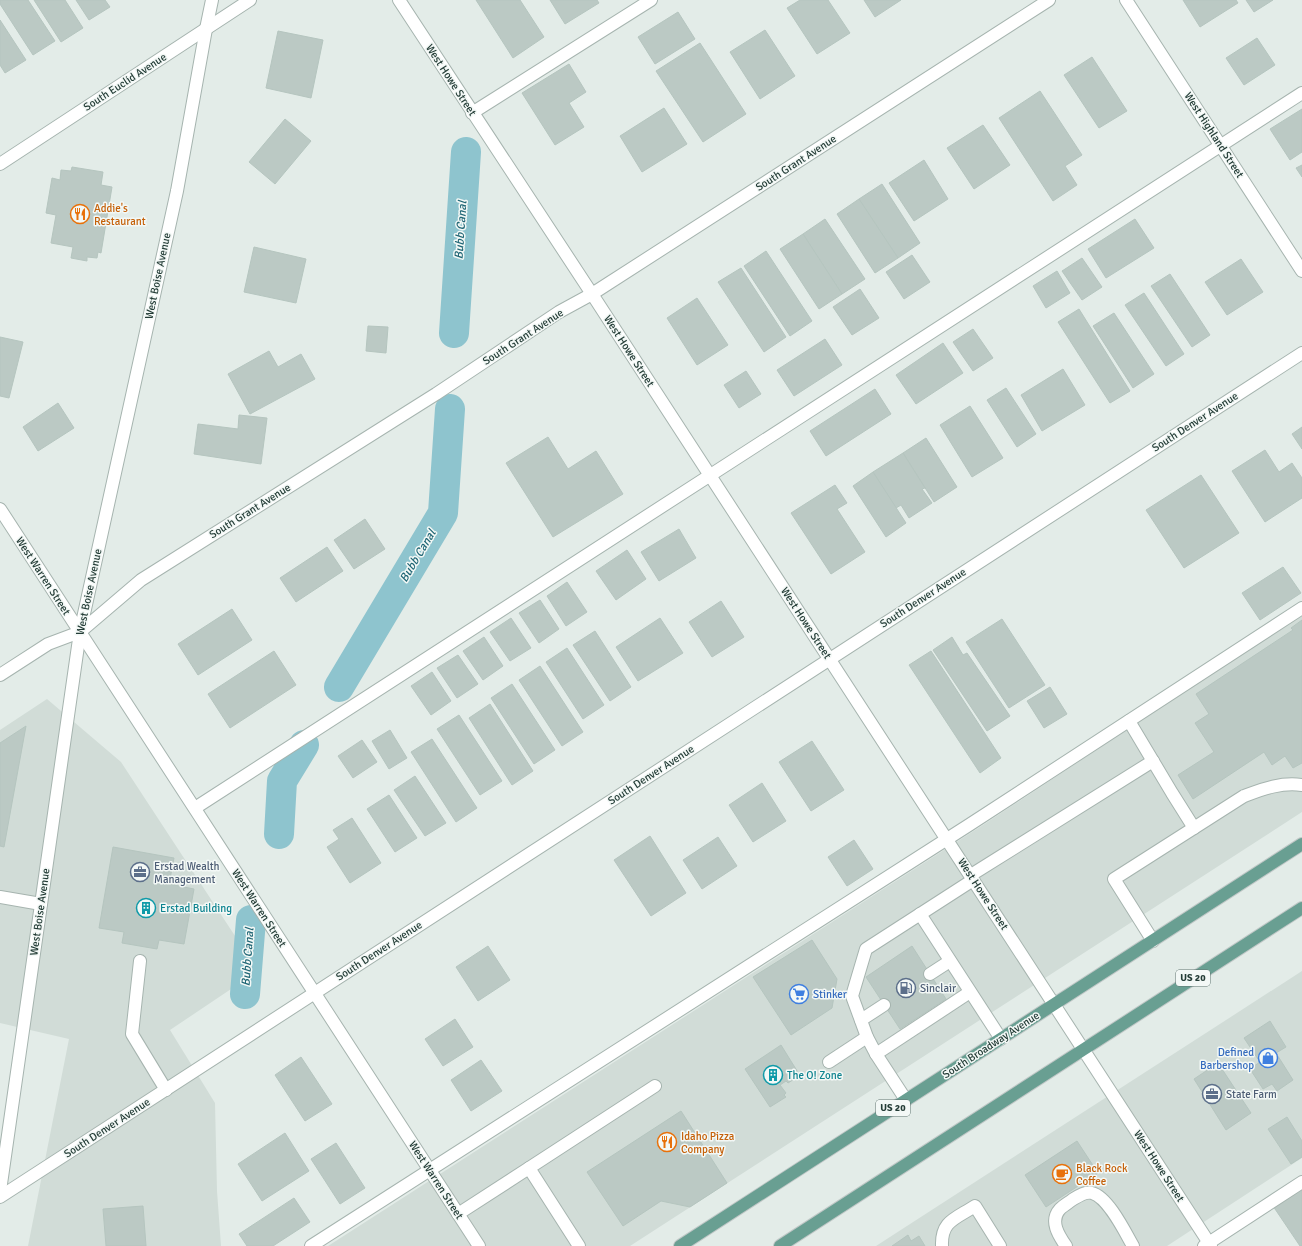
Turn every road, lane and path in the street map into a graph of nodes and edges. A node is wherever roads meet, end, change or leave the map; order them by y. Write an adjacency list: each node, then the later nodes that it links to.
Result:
1 (212, 0): 7 (street, West Boise Avenue)
2 (250, 0): 7 (street, South Euclid Avenue)
3 (400, 0): 9 (street, West Howe Street)
4 (651, 0): 9 (street)
5 (1049, 0): 13 (street, South Grant Avenue)
6 (1126, 0): 10 (street, West Highland Street)
7 (206, 29): 11 (street, South Euclid Avenue); 18 (street, West Boise Avenue)
8 (1302, 93): 10 (street)
9 (472, 113): 13 (street, West Howe Street)
10 (1221, 146): 12 (street, West Highland Street); 15 (street)
11 (0, 164)
12 (1302, 271)
13 (592, 294): 15 (street, West Howe Street); 18 (street, South Grant Avenue)
14 (1302, 353): 19 (street, South Denver Avenue)
15 (710, 476): 19 (street, West Howe Street); 24 (street)
16 (0, 510): 18 (street, West Warren Street)
17 (1302, 608): 21 (street)
18 (80, 632): 20 (street, South Grant Avenue); 24 (street, West Warren Street); 30 (street, West Boise Avenue)
19 (829, 659): 26 (street, West Howe Street); 38 (street, South Denver Avenue)
20 (0, 675)
21 (1129, 721): 22 (street); 26 (street)
22 (1153, 760): 25 (street); 28 (street)
23 (1302, 785): 25 (street)
24 (195, 808): 38 (street, West Warren Street)
25 (1194, 828): 33 (street)
26 (947, 839): 28 (street, West Howe Street); 51 (street)
27 (1302, 844): 33 (main road, South Broadway Avenue / US 20)
28 (972, 878): 32 (street); 39 (street, West Howe Street)
29 (0, 897): 30 (street)
30 (41, 904): 53 (street, West Boise Avenue)
31 (1302, 908): 44 (main road, US 20)
32 (920, 914): 35 (street); 41 (street)
33 (1153, 941): 39 (main road, South Broadway Avenue / US 20)
34 (140, 961): 48 (street)
35 (950, 961): 36 (street); 37 (street)
36 (930, 974)
37 (970, 992): 43 (street); 45 (street)
38 (315, 993): 48 (street, South Denver Avenue); 51 (street, West Warren Street)
39 (1054, 1004): 43 (main road, South Broadway Avenue / US 20); 44 (street, West Howe Street)
40 (884, 1005): 41 (street)
41 (861, 1020): 42 (street)
42 (868, 1037): 45 (street); 46 (street)
43 (1001, 1039): 49 (main road, South Broadway Avenue / US 20)
44 (1083, 1049): 56 (main road, US 20); 57 (street, West Howe Street)
45 (876, 1054): 49 (street)
46 (829, 1062)
47 (655, 1086): 50 (street)
48 (166, 1090): 54 (street, South Denver Avenue)
49 (906, 1100): 61 (main road, South Broadway Avenue / US 20)
50 (529, 1168): 55 (street); 60 (street)
51 (429, 1169): 55 (street, West Warren Street); 58 (street)
52 (1302, 1182): 57 (street)
53 (0, 1191)
54 (0, 1197)
55 (458, 1214): 59 (street, West Warren Street)
56 (783, 1245)
57 (1208, 1245)
58 (311, 1246)
59 (479, 1246)
60 (579, 1246)
61 (680, 1246)
62 (942, 1246): 63 (street)
63 (1000, 1246)
64 (1066, 1246): 65 (street)
65 (1133, 1246)

